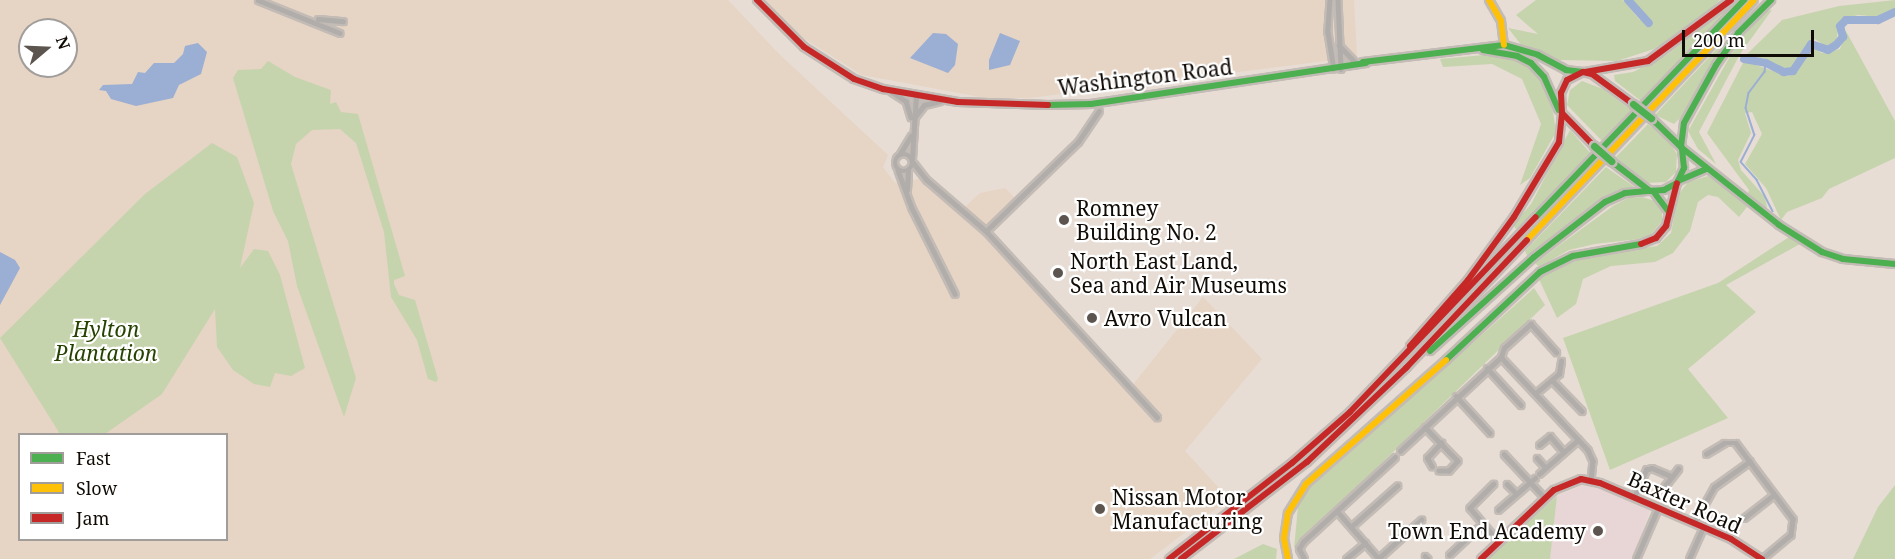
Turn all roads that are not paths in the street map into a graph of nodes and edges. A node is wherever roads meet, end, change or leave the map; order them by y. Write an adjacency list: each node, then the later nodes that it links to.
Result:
1 (258, 0): 10 (street)
2 (757, 0): 20 (main road, Washington Road)
3 (1330, 0): 18 (street)
4 (1338, 0): 13 (street)
5 (1489, 0): 14 (main road)
6 (1731, 0): 19 (main road)
7 (1744, 0): 51 (main road)
8 (1756, 0): 47 (main road)
9 (1771, 0): 27 (main road)
10 (312, 19): 11 (street); 12 (street)
11 (343, 21)
12 (340, 33)
13 (1339, 45): 16 (street); 18 (street)
14 (1504, 45): 15 (main road, Washington Road); 19 (main road)
15 (1480, 49): 17 (main road, Washington Road); 24 (main road)
16 (1356, 63): 17 (main road, Washington Road); 18 (main road, Washington Road)
17 (1366, 63): 18 (main road, Washington Road)
18 (1337, 68): 22 (main road, Washington Road)
19 (1584, 72): 24 (main road); 27 (main road, bridge)
20 (882, 88): 21 (main road, Washington Road); 25 (street)
21 (916, 95): 22 (main road, Washington Road); 25 (street)
22 (946, 100): 25 (street)
23 (1099, 111): 38 (street)
24 (1561, 113): 35 (main road, bridge); 51 (main road)
25 (912, 123): 26 (street)
26 (911, 136): 28 (street); 29 (street)
27 (1682, 147): 30 (main road); 34 (main road)
28 (899, 155): 29 (street); 31 (street)
29 (912, 160): 32 (street); 33 (street)
30 (1706, 169): 34 (main road); 39 (main road)
31 (898, 170): 32 (street); 36 (street)
32 (909, 170): 33 (street); 36 (street)
33 (919, 171): 38 (street)
34 (1677, 182): 35 (main road); 37 (main road)
35 (1652, 191): 37 (main road); 47 (main road)
36 (908, 196): 40 (street)
37 (1668, 211): 95 (main road)
38 (986, 231): 52 (street)
39 (1895, 264)
40 (955, 294)
41 (1556, 352): 42 (street)
42 (1501, 357): 44 (street); 46 (street)
43 (1561, 361): 45 (street)
44 (1487, 368): 48 (street); 49 (street)
45 (1552, 380): 46 (street); 50 (street)
46 (1536, 393): 55 (street)
47 (1378, 396): 94 (main road)
48 (1456, 396): 53 (street); 54 (street)
49 (1521, 405)
50 (1582, 411)
51 (1350, 412): 93 (main road)
52 (1157, 417)
53 (1425, 427): 56 (street); 58 (street)
54 (1490, 434)
55 (1578, 440): 59 (street); 71 (street)
56 (1441, 443): 65 (street); 68 (street)
57 (1539, 445): 59 (street)
58 (1400, 451)
59 (1564, 452): 66 (street)
60 (1504, 454): 70 (street)
61 (1706, 454): 64 (street)
62 (1395, 457): 82 (street)
63 (1537, 458): 66 (street)
64 (1750, 461): 77 (street); 85 (street)
65 (1432, 467)
66 (1546, 468): 70 (street)
67 (1678, 469): 69 (street)
68 (1438, 471)
69 (1671, 476): 75 (street); 78 (street)
70 (1535, 478): 76 (street); 79 (street)
71 (1592, 480): 78 (main road, Baxter Road); 79 (main road)
72 (1494, 483): 86 (street)
73 (1507, 484): 76 (street)
74 (1396, 486): 87 (street)
75 (1664, 488)
76 (1516, 493): 81 (street)
77 (1773, 495): 83 (street); 92 (street)
78 (1634, 497): 80 (main road, Baxter Road)
79 (1545, 498): 89 (main road)
80 (1658, 507): 85 (main road, Baxter Road); 100 (street)
81 (1498, 510)
82 (1337, 511): 87 (street); 96 (street)
83 (1744, 518)
84 (1421, 520): 98 (street)
85 (1694, 523): 88 (main road, Baxter Road)
86 (1482, 524): 89 (street); 91 (street)
87 (1351, 527): 90 (street)
88 (1703, 527): 92 (main road, Baxter Road); 101 (street)
89 (1498, 541): 99 (main road)
90 (1365, 543): 97 (street); 98 (street)
91 (1449, 555)
92 (1757, 558)
93 (1169, 559)
94 (1181, 559)
95 (1288, 559)
96 (1304, 559)
97 (1346, 559)
98 (1379, 559)
99 (1481, 559)
100 (1636, 559)
101 (1689, 559)

